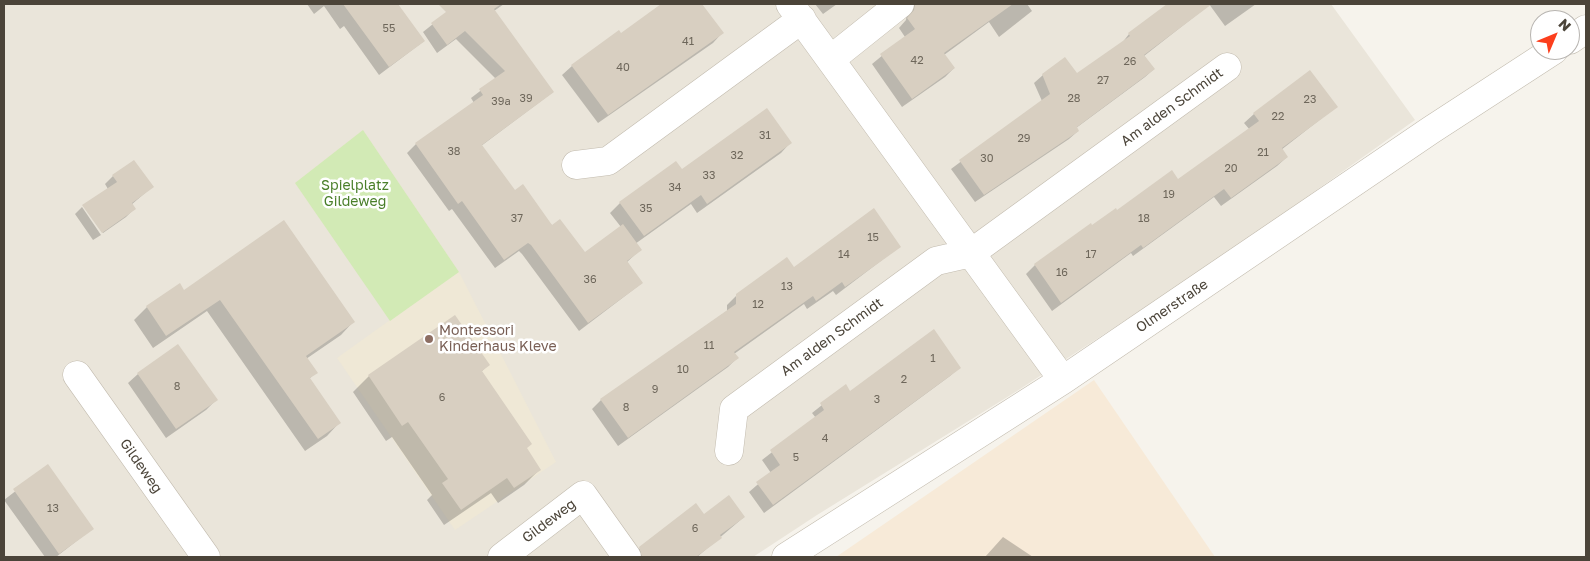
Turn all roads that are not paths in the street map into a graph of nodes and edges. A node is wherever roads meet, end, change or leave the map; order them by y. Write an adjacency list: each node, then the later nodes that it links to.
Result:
1 (900, 4): 3 (street)
2 (796, 11): 3 (street); 6 (street)
3 (831, 59): 7 (street)
4 (1539, 60): 9 (street, Olmerstraße)
5 (1227, 67): 7 (street, Am alden Schmidt)
6 (576, 165)
7 (971, 253): 9 (street); 10 (street, Am alden Schmidt)
8 (77, 375): 11 (street, Gildeweg)
9 (1063, 380): 14 (street, Olmerstraße)
10 (729, 451)
11 (206, 557)
12 (502, 557): 13 (street, Gildeweg)
13 (627, 557)
14 (786, 557)

